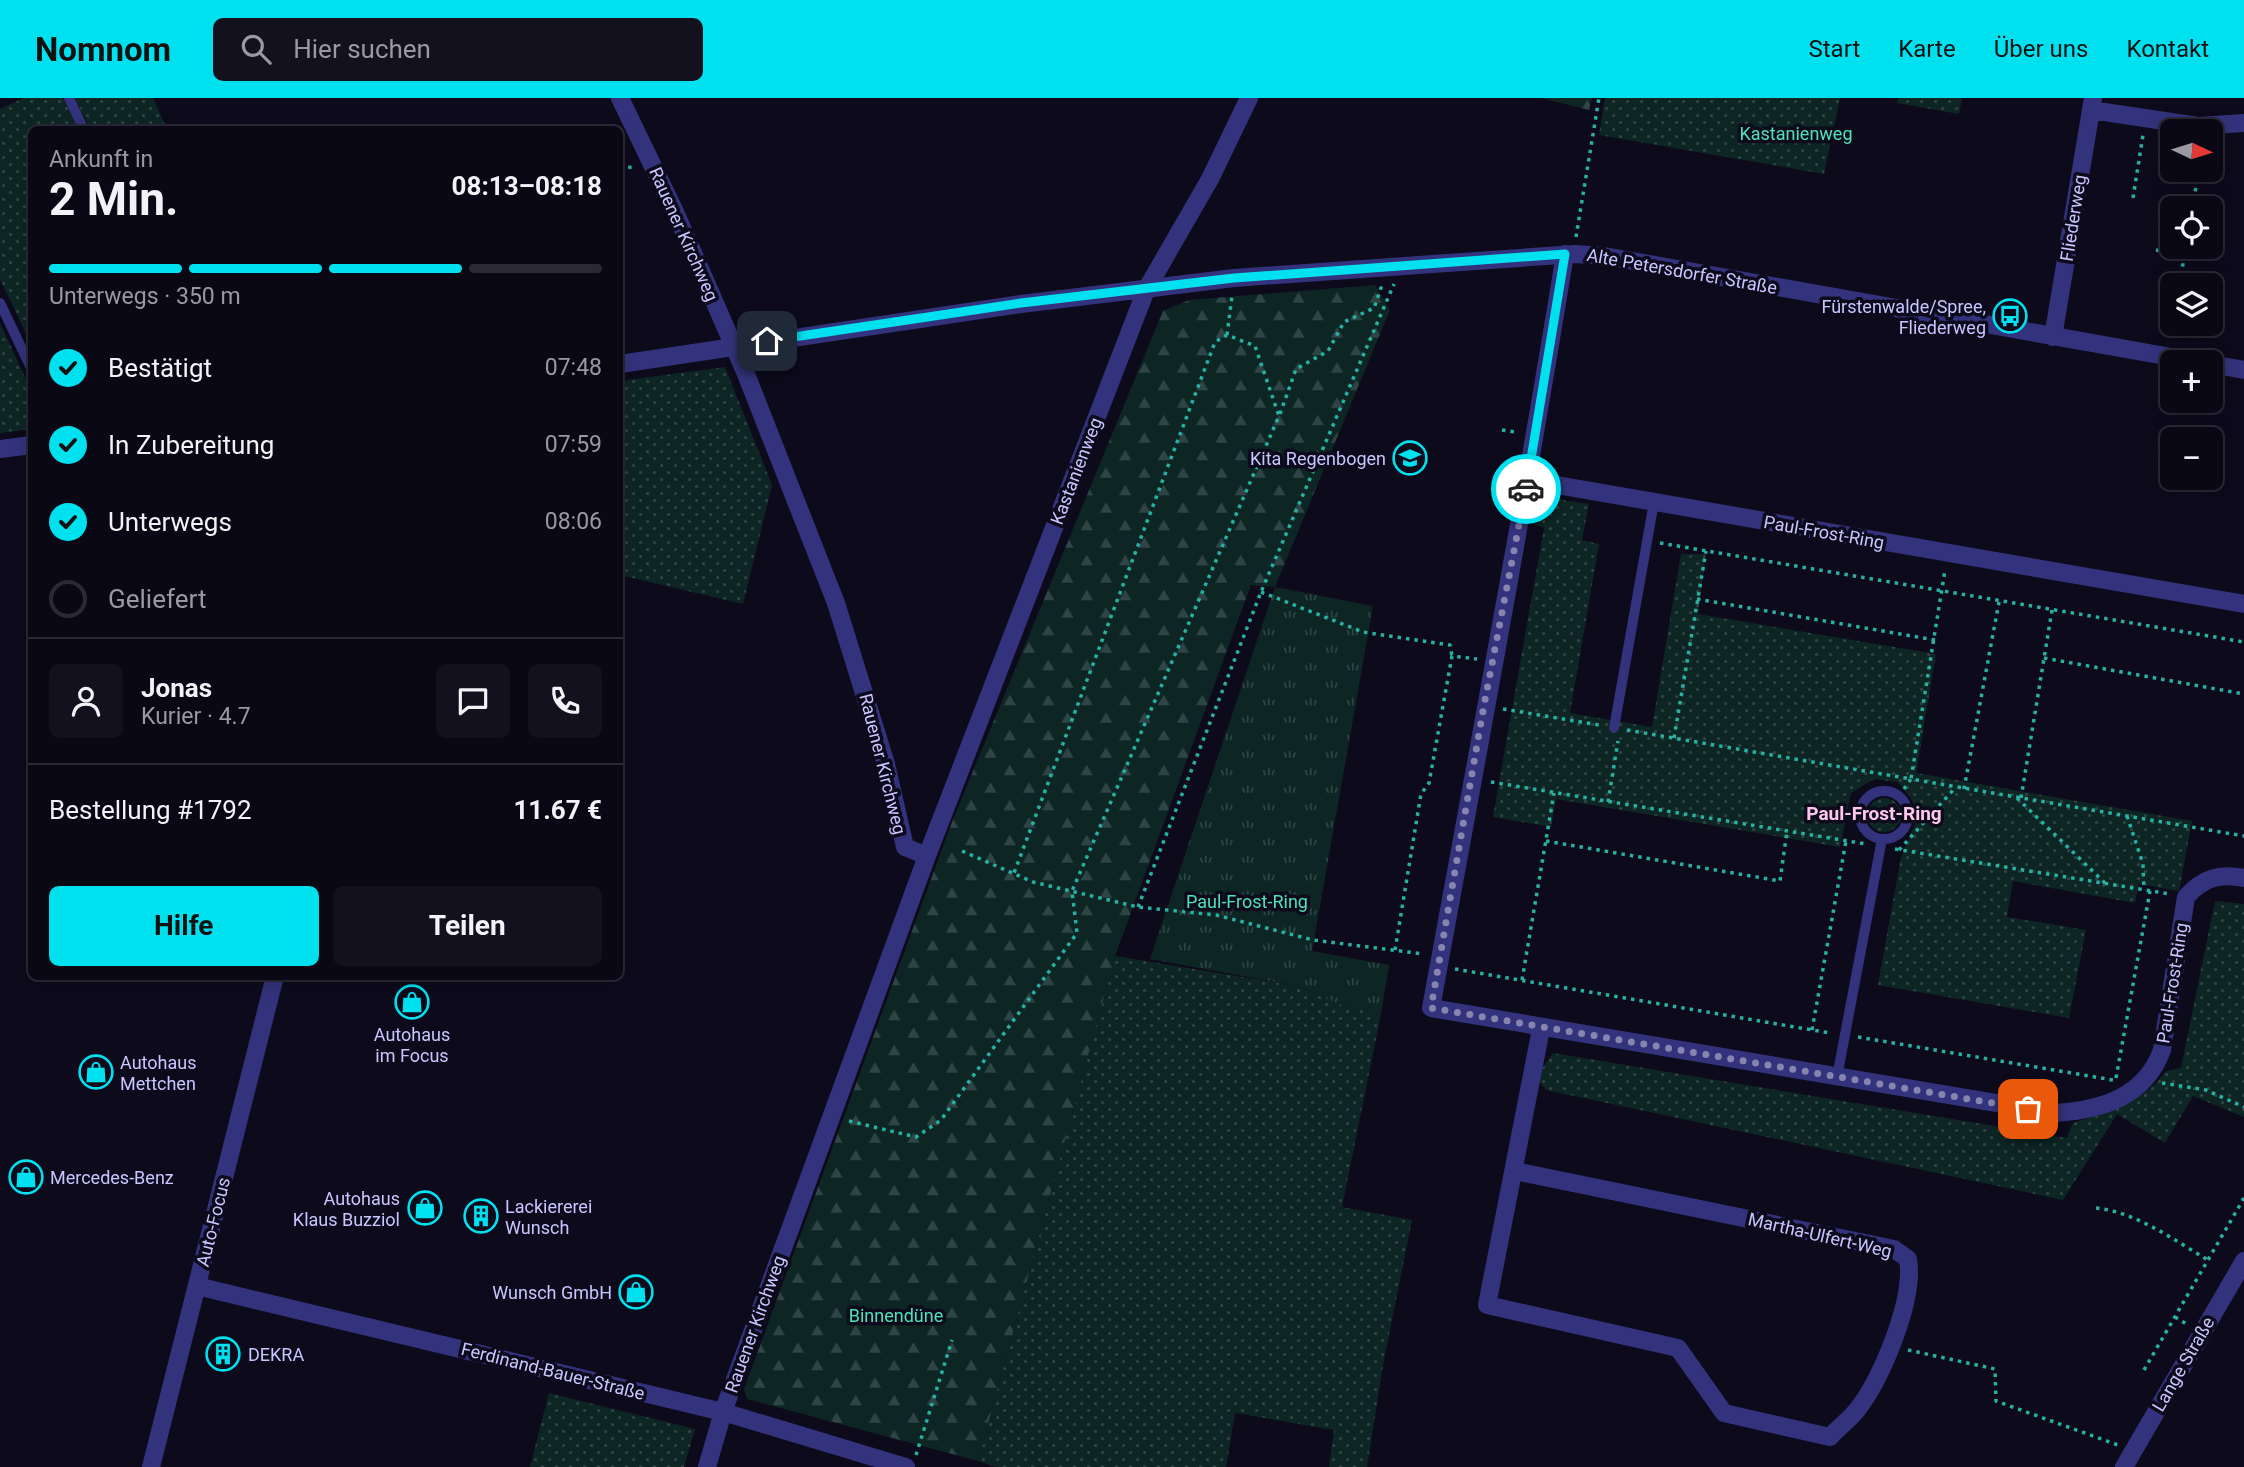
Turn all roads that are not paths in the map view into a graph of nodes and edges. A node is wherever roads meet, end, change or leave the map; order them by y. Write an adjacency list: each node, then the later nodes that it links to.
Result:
1 (69, 98): 6 (lane)
2 (620, 98): 11 (street, Rauener Kirchweg)
3 (1246, 99): 8 (street, Kastanienweg)
4 (2092, 104): 5 (street); 10 (street, Fliederweg)
5 (2244, 123)
6 (82, 126)
7 (1570, 254): 8 (street, Alte Petersdorfer Straße); 10 (street, Alte Petersdorfer Straße); 19 (street)
8 (1146, 290): 11 (street, Alte Petersdorfer Straße); 24 (street, Kastanienweg)
9 (0, 303): 13 (lane)
10 (2053, 337): 12 (street, Alte Petersdorfer Straße)
11 (734, 346): 14 (street, Alte Petersdorfer Straße); 24 (street, Rauener Kirchweg)
12 (2160, 355)
13 (28, 362)
14 (623, 364)
15 (2223, 366): 16 (street)
16 (2244, 370)
17 (28, 446): 18 (street)
18 (0, 449)
19 (1528, 480): 20 (street, Paul-Frost-Ring); 27 (street)
20 (1654, 502): 21 (street, Paul-Frost-Ring); 22 (lane)
21 (2244, 604)
22 (1614, 728)
23 (1881, 843): 23 (lane); 28 (lane)
24 (927, 856): 32 (street, Rauener Kirchweg)
25 (2244, 878): 28 (street, Paul-Frost-Ring)
26 (274, 980): 31 (street, Auto-Focus)
27 (1541, 1029): 28 (street); 29 (street, Martha-Ulfert-Weg)
28 (1838, 1077)
29 (1514, 1171): 29 (street, Martha-Ulfert-Weg)
30 (2244, 1262): 36 (street, Lange Straße)
31 (197, 1286): 32 (street, Ferdinand-Bauer-Straße); 33 (street, Auto-Focus)
32 (723, 1412): 34 (street, Rauener Kirchweg); 35 (street, Ferdinand-Bauer-Straße)
33 (151, 1467)
34 (707, 1467)
35 (906, 1467)
36 (2124, 1467)

